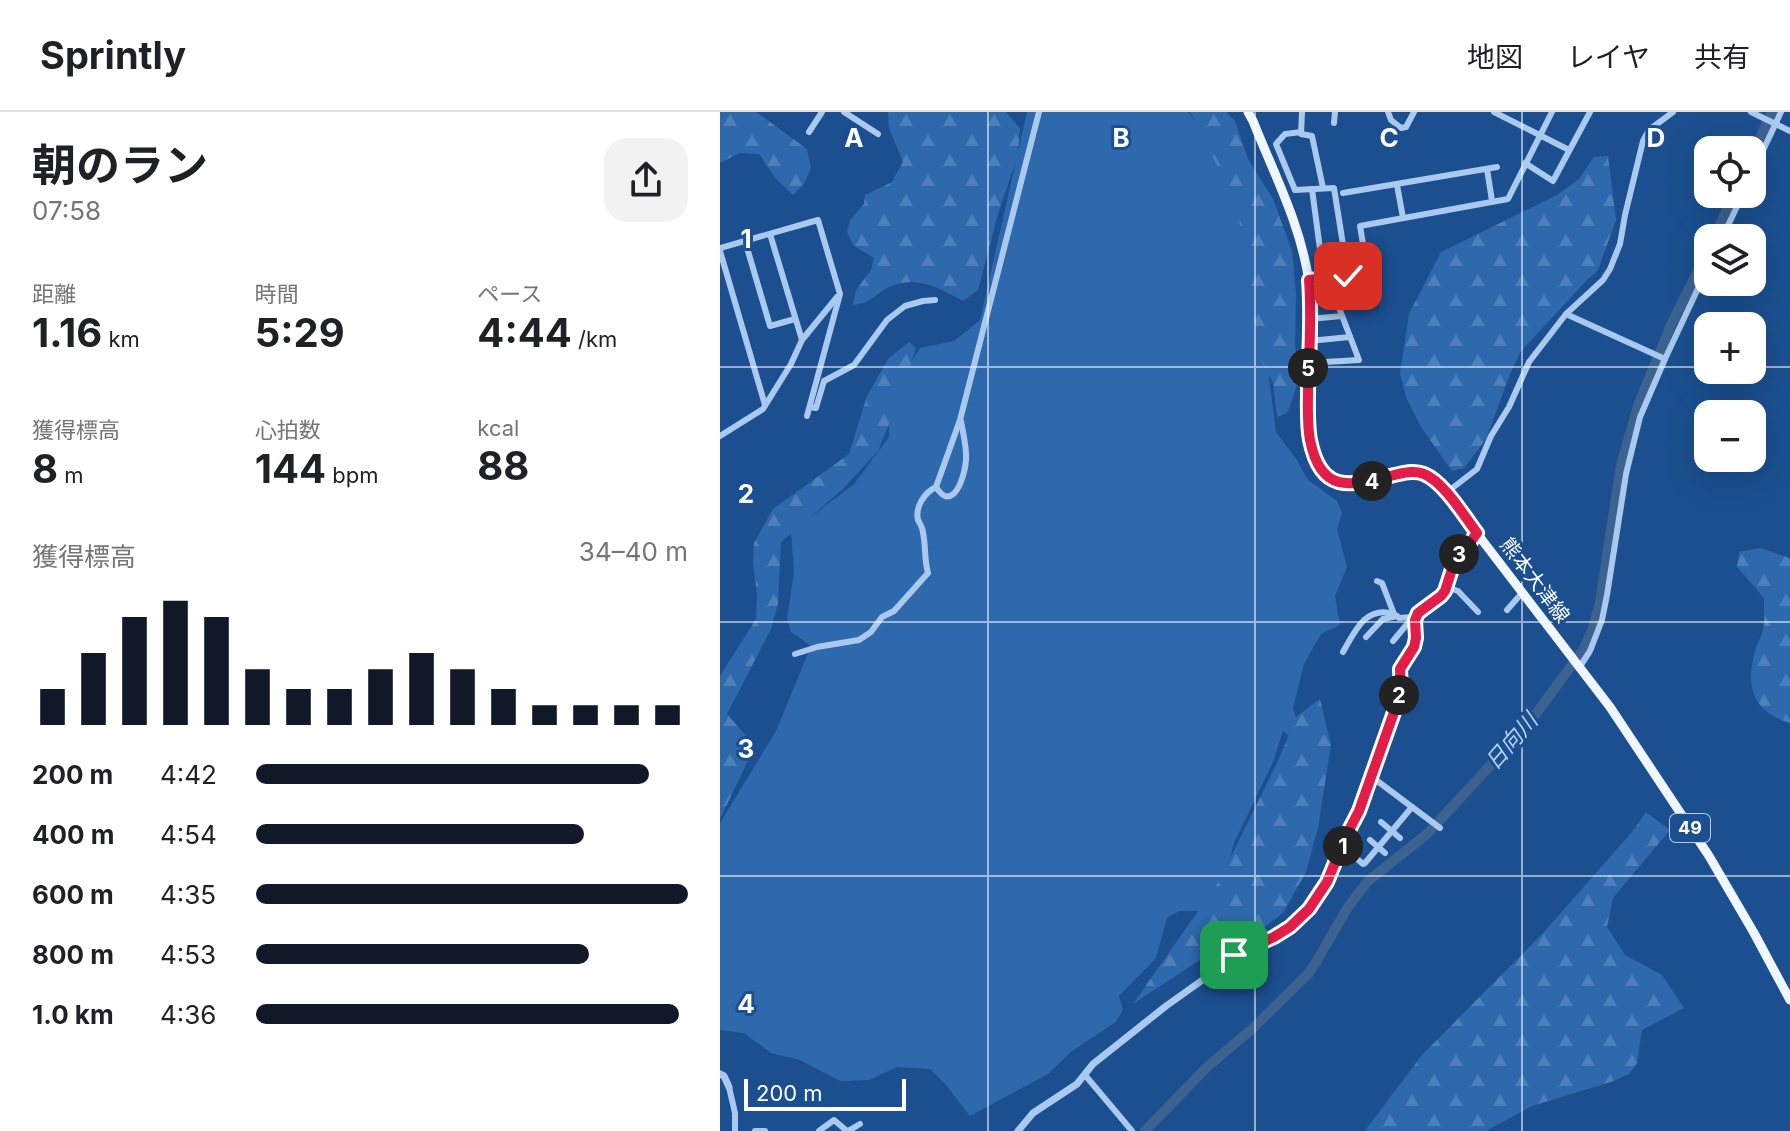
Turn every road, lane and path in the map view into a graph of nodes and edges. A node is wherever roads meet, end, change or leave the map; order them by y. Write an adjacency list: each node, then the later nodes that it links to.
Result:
1 (822, 112): 18 (street)
2 (844, 112): 20 (street)
3 (1039, 112): 54 (street)
4 (1248, 112): 38 (main road, 熊本大津線 / 49)
5 (1302, 112): 19 (street)
6 (1335, 112): 15 (street)
7 (1388, 112): 8 (street)
8 (1414, 112)
9 (1494, 112): 21 (street)
10 (1552, 112): 21 (street)
11 (1590, 112): 23 (street)
12 (1673, 112): 42 (street)
13 (1751, 112): 16 (street)
14 (1781, 112): 16 (street)
15 (1334, 123)
16 (1775, 125): 17 (street); 22 (street)
17 (1790, 131)
18 (809, 132)
19 (1301, 132): 28 (street); 29 (street)
20 (878, 134)
21 (1539, 136): 23 (street); 24 (street)
22 (1766, 144)
23 (1569, 150): 24 (street)
24 (1525, 163): 31 (street)
25 (1497, 167): 26 (street)
26 (1487, 169): 27 (street); 31 (street)
27 (1397, 185): 30 (street); 32 (street)
28 (1323, 188): 29 (street); 36 (street)
29 (1312, 189): 37 (street)
30 (1343, 193)
31 (1492, 201): 32 (street)
32 (1403, 218): 36 (street)
33 (770, 234): 34 (street); 39 (street); 44 (street)
34 (745, 241): 35 (street); 44 (street)
35 (720, 250): 51 (street)
36 (1348, 276): 37 (street)
37 (1327, 279): 38 (street); 43 (street)
38 (1309, 280): 45 (main road, 熊本大津線 / 49)
39 (840, 294): 47 (street); 52 (street)
40 (1694, 296): 49 (street)
41 (935, 300): 52 (street)
42 (1566, 314): 49 (street); 57 (street)
43 (1342, 316): 45 (street); 46 (street)
44 (795, 319): 47 (street)
45 (1309, 319): 48 (main road, 熊本大津線 / 49)
46 (1350, 337): 48 (street); 50 (street)
47 (802, 340): 51 (street)
48 (1309, 341): 50 (main road, 熊本大津線 / 49)
49 (1665, 359): 70 (street)
50 (1308, 363): 57 (main road, 熊本大津線 / 49)
51 (765, 405): 55 (street)
52 (810, 407): 53 (street)
53 (807, 416)
54 (960, 419): 56 (street); 56 (street)
55 (720, 436)
56 (936, 487): 69 (street)
57 (1446, 493): 58 (main road, 熊本大津線 / 49)
58 (1477, 533): 60 (street); 61 (main road, 熊本大津線 / 49)
59 (1377, 581): 64 (street)
60 (1446, 587): 63 (street); 65 (street)
61 (1522, 593): 62 (street); 70 (main road, 熊本大津線 / 49)
62 (1507, 610)
63 (1478, 612)
64 (1396, 615): 65 (street); 66 (street); 68 (street)
65 (1414, 617): 67 (street); 71 (street)
66 (1366, 637)
67 (1393, 641)
68 (1343, 652)
69 (795, 654)
70 (1575, 663): 81 (main road, 熊本大津線 / 49)
71 (1372, 777): 72 (street); 83 (street)
72 (1412, 807): 74 (street); 75 (street)
73 (1381, 822): 75 (street)
74 (1440, 828)
75 (1392, 830): 76 (street); 78 (street)
76 (1400, 838)
77 (1370, 840): 78 (street)
78 (1378, 847): 79 (street); 80 (street)
79 (1385, 853)
80 (1355, 857)
81 (1790, 1000)
82 (720, 1074): 84 (street)
83 (1085, 1075): 91 (street); 92 (street)
84 (729, 1087): 86 (street)
85 (860, 1124): 90 (street)
86 (736, 1131)
87 (755, 1131): 88 (street)
88 (765, 1131)
89 (819, 1131): 90 (street)
90 (847, 1131)
91 (1018, 1131)
92 (1132, 1131)

